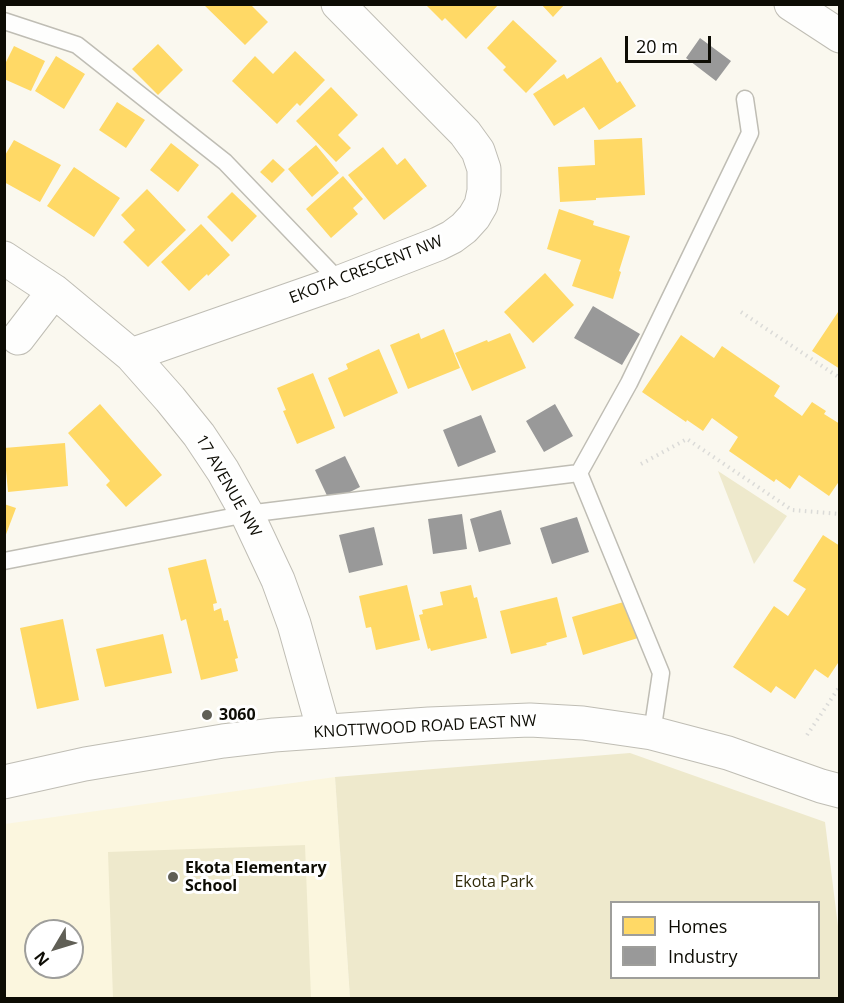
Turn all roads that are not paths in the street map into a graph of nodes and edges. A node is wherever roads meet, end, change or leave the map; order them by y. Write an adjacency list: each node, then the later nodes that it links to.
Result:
1 (338, 4): 7 (street, EKOTA CRESCENT NW)
2 (791, 4): 4 (street)
3 (4, 21): 7 (lane)
4 (840, 36)
5 (745, 99): 11 (lane)
6 (4, 258): 8 (street, 17 AVENUE NW)
7 (340, 282): 10 (street, EKOTA CRESCENT NW)
8 (54, 291): 9 (street); 10 (street, 17 AVENUE NW)
9 (18, 338)
10 (131, 355): 12 (street, 17 AVENUE NW)
11 (579, 473): 12 (lane); 15 (lane)
12 (248, 514): 13 (lane); 14 (street, 17 AVENUE NW)
13 (4, 561)
14 (324, 731): 15 (street, KNOTTWOOD ROAD EAST NW); 16 (street, KNOTTWOOD ROAD EAST NW)
15 (652, 733): 17 (street, KNOTTWOOD ROAD EAST NW)
16 (4, 782)
17 (840, 790)

